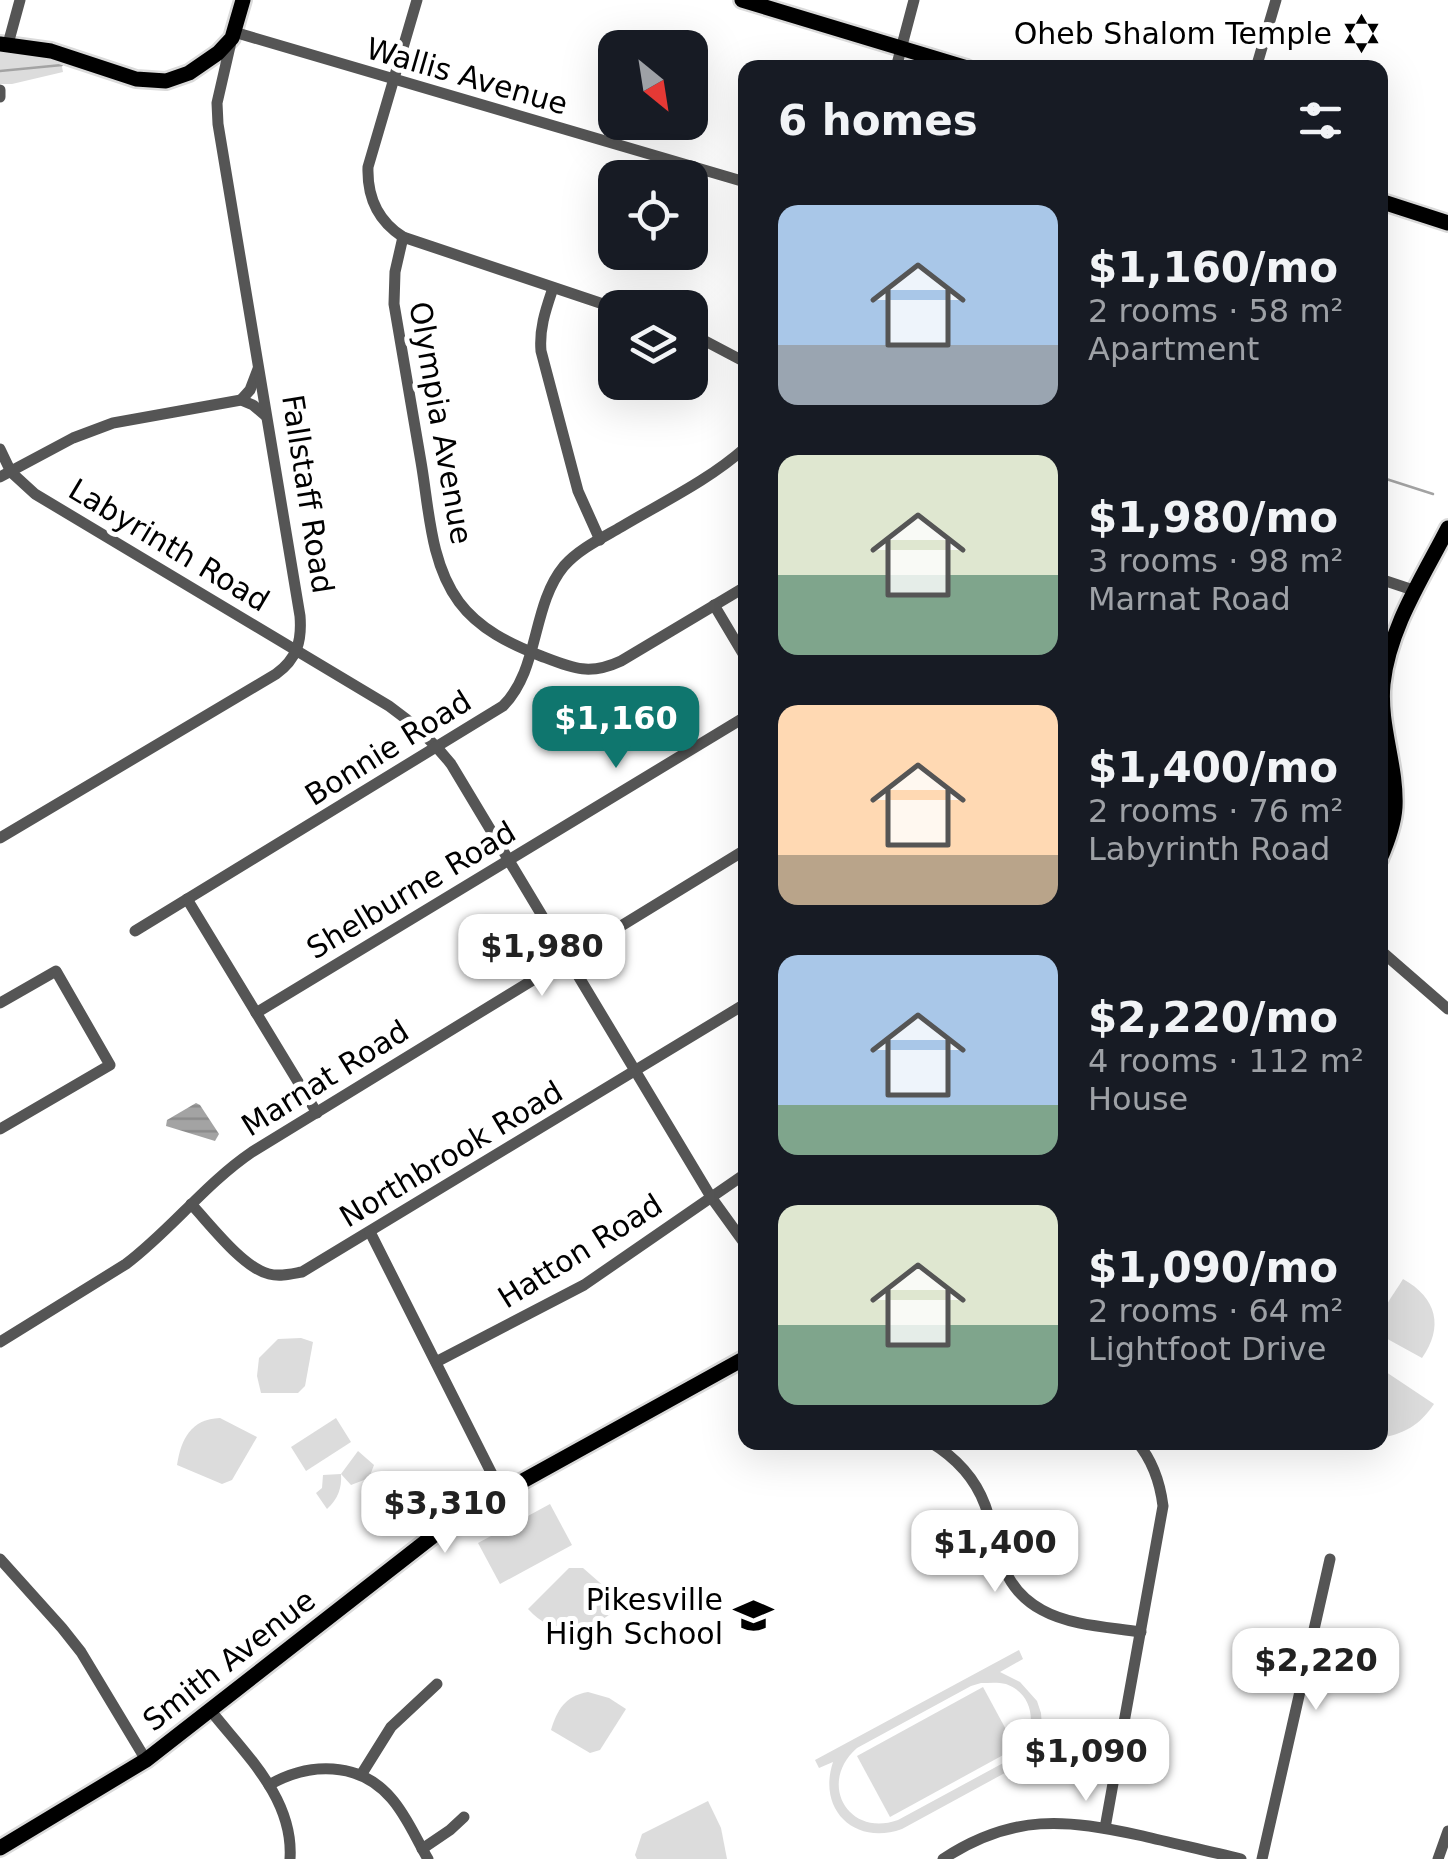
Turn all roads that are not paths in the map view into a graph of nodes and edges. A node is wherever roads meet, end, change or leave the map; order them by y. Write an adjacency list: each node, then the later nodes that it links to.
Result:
1 (20, 0): 8 (street)
2 (243, 0): 7 (main road, Fallstaff Road)
3 (418, 0): 13 (street)
4 (743, 0): 9 (main road)
5 (914, 0): 9 (street)
6 (1276, 0): 12 (street)
7 (233, 35): 8 (main road); 13 (street, Wallis Avenue); 22 (street, Fallstaff Road)
8 (4, 44)
9 (902, 46): 10 (street); 11 (main road)
10 (898, 60)
11 (943, 60)
12 (1258, 60)
13 (394, 81): 14 (street, Wallis Avenue); 17 (street)
14 (738, 180)
15 (1388, 206): 16 (main road)
16 (1448, 223)
17 (404, 237): 18 (street); 36 (street, Olympia Avenue)
18 (553, 288): 19 (street); 29 (street)
19 (598, 303)
20 (708, 342): 21 (street)
21 (738, 358)
22 (258, 367): 23 (street); 24 (street, Fallstaff Road)
23 (241, 400): 24 (street); 27 (street)
24 (267, 416): 35 (street, Fallstaff Road)
25 (0, 449): 27 (street, Labyrinth Road)
26 (738, 456): 29 (street, Bonnie Road)
27 (6, 474): 35 (street, Labyrinth Road)
28 (1448, 528): 32 (main road)
29 (600, 540): 36 (street, Bonnie Road)
30 (1388, 582): 32 (street)
31 (738, 591): 33 (street, Olympia Avenue)
32 (1416, 591): 37 (main road)
33 (714, 605): 34 (street); 36 (street, Olympia Avenue)
34 (738, 644)
35 (297, 650): 39 (street, Labyrinth Road); 41 (street)
36 (531, 652): 39 (street, Bonnie Road)
37 (1388, 660)
38 (738, 720): 44 (street, Shelburne Road)
39 (438, 748): 44 (street, Labyrinth Road); 45 (street, Bonnie Road)
40 (1388, 755): 42 (main road)
41 (0, 838)
42 (1388, 838)
43 (738, 854): 48 (street, Marnat Road)
44 (508, 861): 48 (street, Labyrinth Road); 52 (street, Shelburne Road)
45 (187, 899): 46 (street, Bonnie Road); 52 (street)
46 (135, 931)
47 (1388, 957): 51 (street)
48 (567, 959): 53 (street, Labyrinth Road); 54 (street, Marnat Road)
49 (0, 1003): 55 (street)
50 (738, 1008): 53 (street, Northbrook Road)
51 (1448, 1009)
52 (256, 1013): 54 (street)
53 (635, 1072): 57 (street, Labyrinth Road); 59 (street, Northbrook Road)
54 (317, 1113): 58 (street, Marnat Road)
55 (0, 1128)
56 (738, 1179): 57 (street, Hatton Road)
57 (712, 1197): 60 (street, Labyrinth Road); 62 (street, Hatton Road)
58 (190, 1204): 59 (street, Northbrook Road); 61 (street, Marnat Road)
59 (370, 1232): 62 (street)
60 (738, 1234)
61 (0, 1342)
62 (436, 1362): 66 (street)
63 (738, 1362): 66 (main road, Smith Avenue)
64 (941, 1450): 69 (street)
65 (1142, 1450): 69 (street)
66 (501, 1492): 71 (main road, Smith Avenue)
67 (1330, 1558): 83 (street)
68 (0, 1560): 72 (street)
69 (1141, 1632): 76 (street)
70 (437, 1684): 73 (street)
71 (211, 1711): 72 (main road, Smith Avenue); 74 (street)
72 (146, 1760): 78 (main road, Smith Avenue)
73 (362, 1776): 74 (street); 79 (street)
74 (269, 1785): 80 (street)
75 (464, 1817): 79 (street)
76 (1105, 1828): 81 (street); 82 (street)
77 (1448, 1831): 84 (street)
78 (0, 1848)
79 (425, 1854)
80 (290, 1859)
81 (944, 1859)
82 (1242, 1859)
83 (1262, 1859)
84 (1438, 1859)

